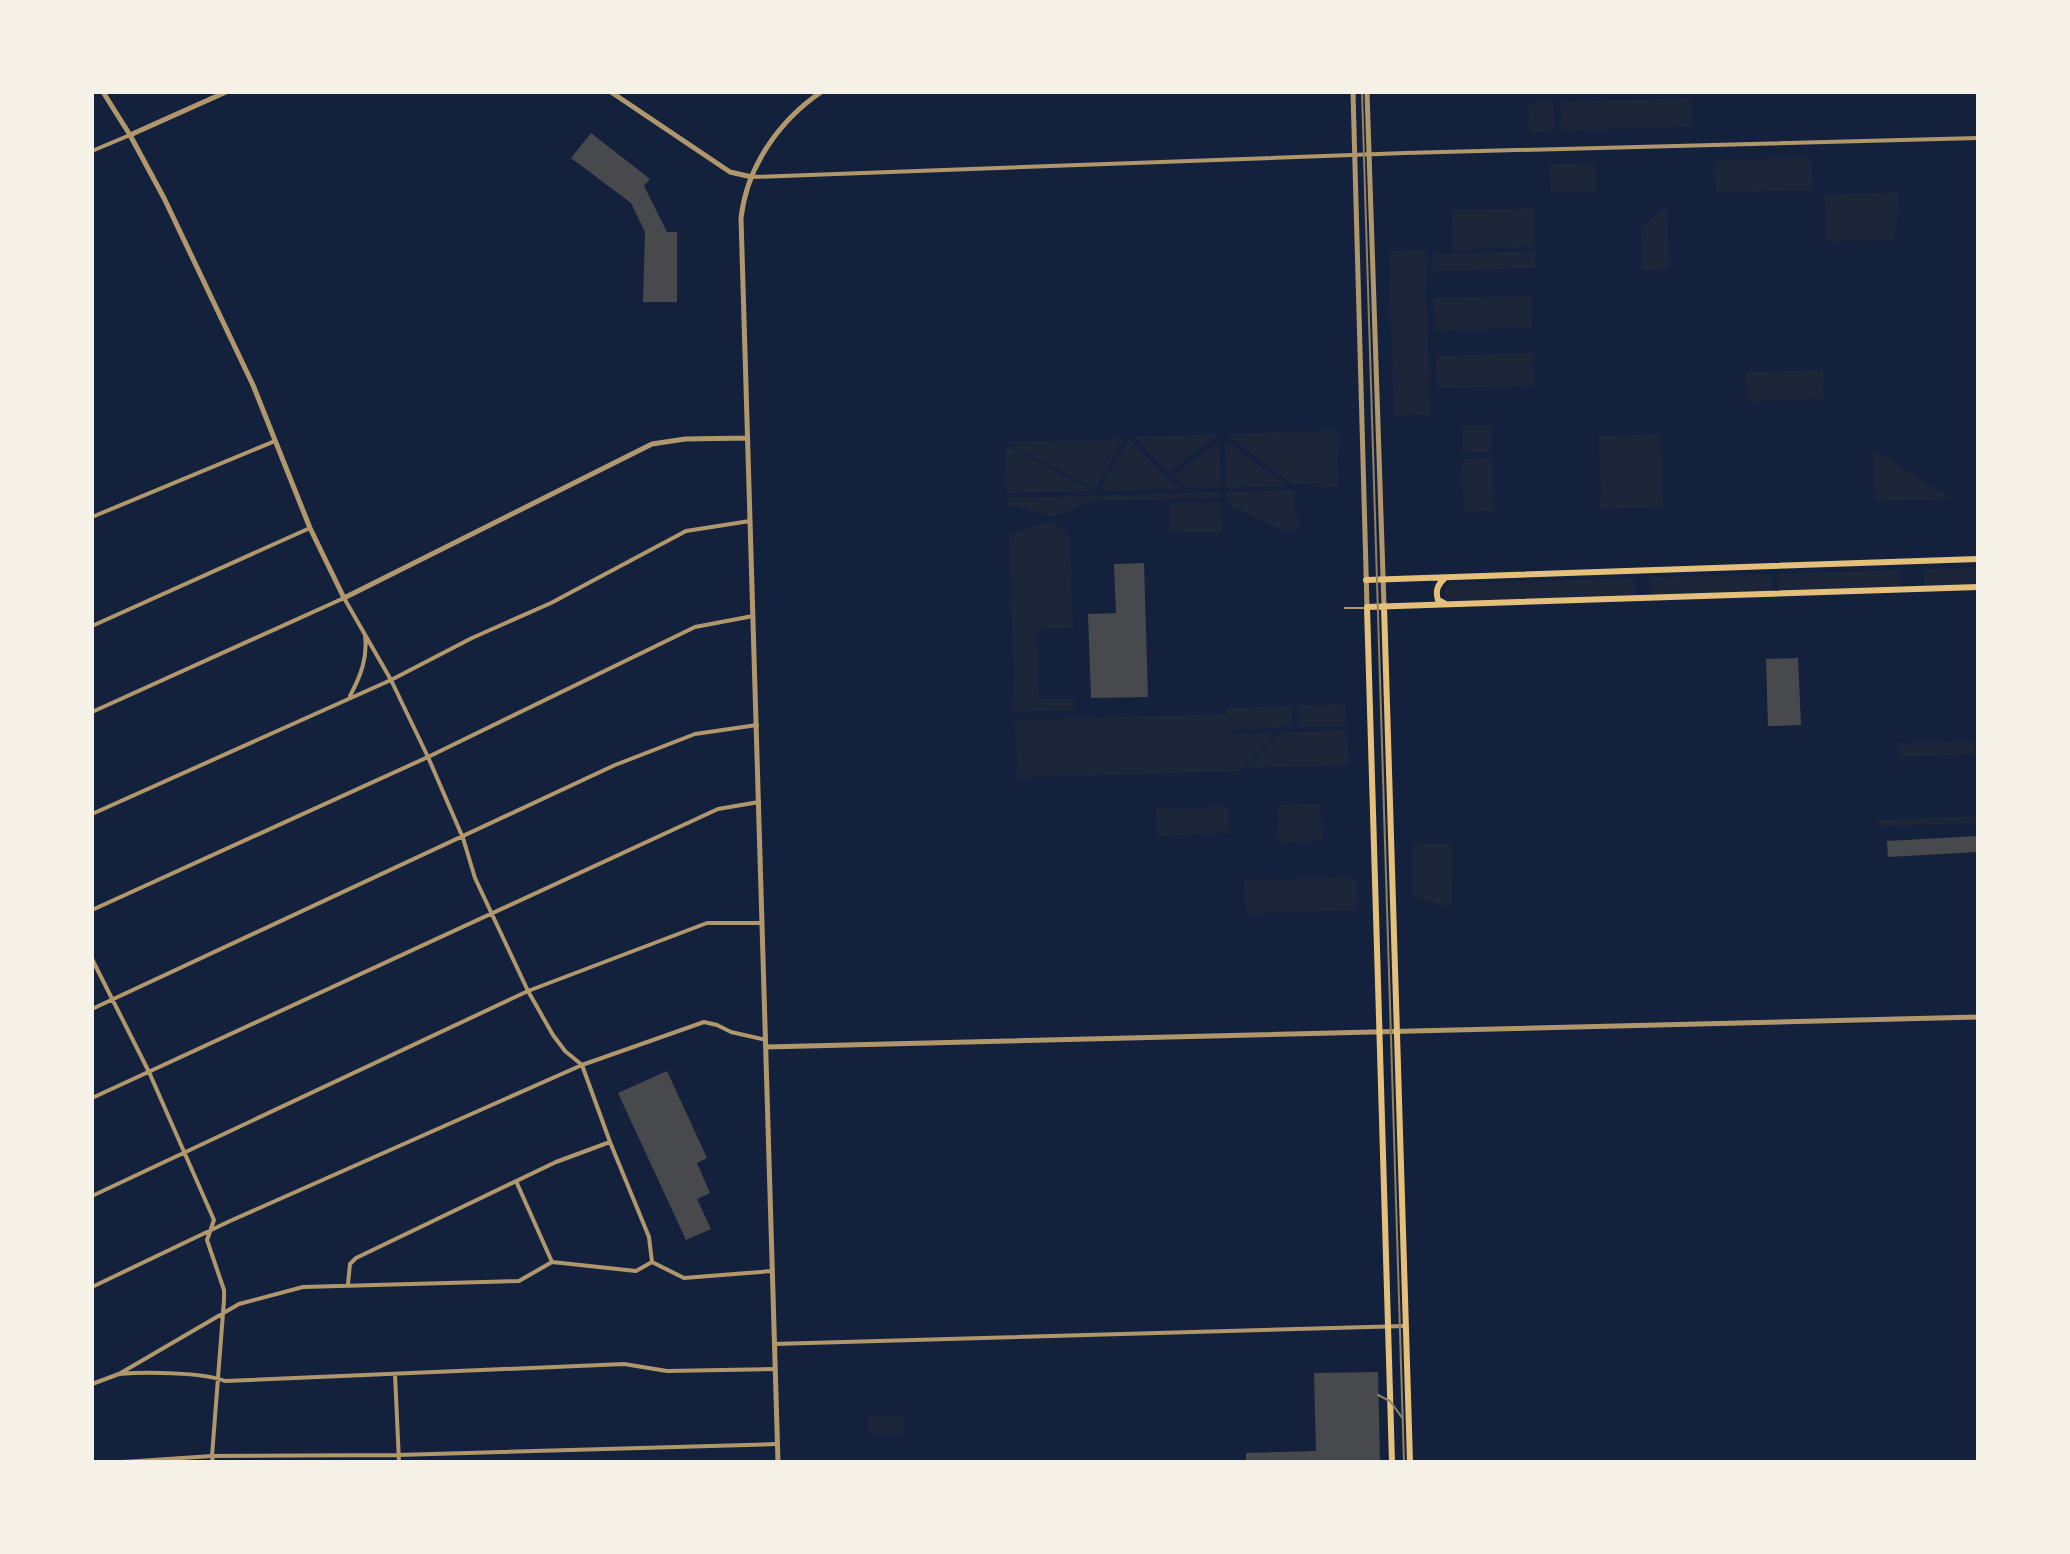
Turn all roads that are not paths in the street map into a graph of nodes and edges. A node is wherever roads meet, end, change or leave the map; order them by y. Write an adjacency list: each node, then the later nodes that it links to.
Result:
1 (103, 92): 7 (street)
2 (226, 92): 7 (street)
3 (611, 92): 12 (street)
4 (821, 92): 12 (street)
5 (1353, 92): 11 (street)
6 (1367, 92): 10 (street)
7 (130, 135): 9 (street); 14 (street)
8 (1978, 138): 10 (street)
9 (92, 151)
10 (1369, 155): 11 (street); 20 (street)
11 (1354, 156): 12 (street); 21 (street)
12 (752, 177): 13 (street)
13 (747, 438): 16 (street); 23 (street)
14 (277, 440): 15 (street); 17 (street)
15 (92, 517)
16 (750, 521): 28 (street); 31 (street)
17 (310, 528): 23 (street); 29 (street)
18 (1978, 559): 19 (main road)
19 (1445, 578): 20 (main road); 24 (main road)
20 (1383, 579): 21 (main road); 25 (street)
21 (1366, 580): 26 (street)
22 (1978, 587): 24 (main road)
23 (344, 598): 30 (street); 33 (street)
24 (1448, 605): 25 (main road)
25 (1384, 606): 26 (main road); 48 (main road)
26 (1367, 607): 27 (lane); 47 (main road)
27 (1345, 608)
28 (753, 616): 34 (street); 35 (street)
29 (92, 626)
30 (365, 634): 31 (street); 32 (street)
31 (391, 680): 32 (street); 35 (street)
32 (349, 698): 37 (street)
33 (92, 712)
34 (757, 725): 36 (street); 38 (street)
35 (428, 757): 38 (street); 39 (street)
36 (759, 802): 40 (street); 41 (street)
37 (92, 814)
38 (463, 838): 40 (street); 44 (street)
39 (92, 910)
40 (494, 914): 43 (street); 51 (street)
41 (762, 923): 43 (street); 49 (street)
42 (92, 959): 44 (street)
43 (528, 991): 50 (street); 54 (street)
44 (111, 1000): 45 (street); 51 (street)
45 (92, 1009)
46 (1978, 1017): 48 (street)
47 (1379, 1032): 48 (street); 49 (street); 65 (main road)
48 (1397, 1032): 64 (main road)
49 (766, 1043): 50 (street); 60 (street)
50 (582, 1065): 53 (street); 57 (street)
51 (149, 1072): 52 (street); 54 (street)
52 (92, 1098)
53 (610, 1142): 55 (street); 59 (street)
54 (185, 1153): 56 (street); 57 (street)
55 (516, 1181): 58 (street); 61 (street)
56 (92, 1196)
57 (210, 1231): 62 (street); 63 (street)
58 (552, 1262): 59 (street); 61 (street)
59 (652, 1262): 60 (street)
60 (772, 1271): 66 (street)
61 (348, 1284): 63 (street)
62 (92, 1287)
63 (222, 1313): 68 (street); 70 (street)
64 (1405, 1326): 65 (street); 79 (main road)
65 (1388, 1327): 66 (street); 78 (main road)
66 (774, 1344): 67 (street)
67 (775, 1369): 69 (street); 72 (street)
68 (119, 1374): 70 (street); 71 (street)
69 (395, 1374): 70 (street); 73 (street)
70 (218, 1378): 74 (street)
71 (92, 1384)
72 (777, 1444): 73 (street); 77 (street)
73 (398, 1455): 74 (street); 76 (street)
74 (212, 1459): 75 (street)
75 (123, 1462)
76 (399, 1462)
77 (778, 1462)
78 (1392, 1462)
79 (1410, 1462)

